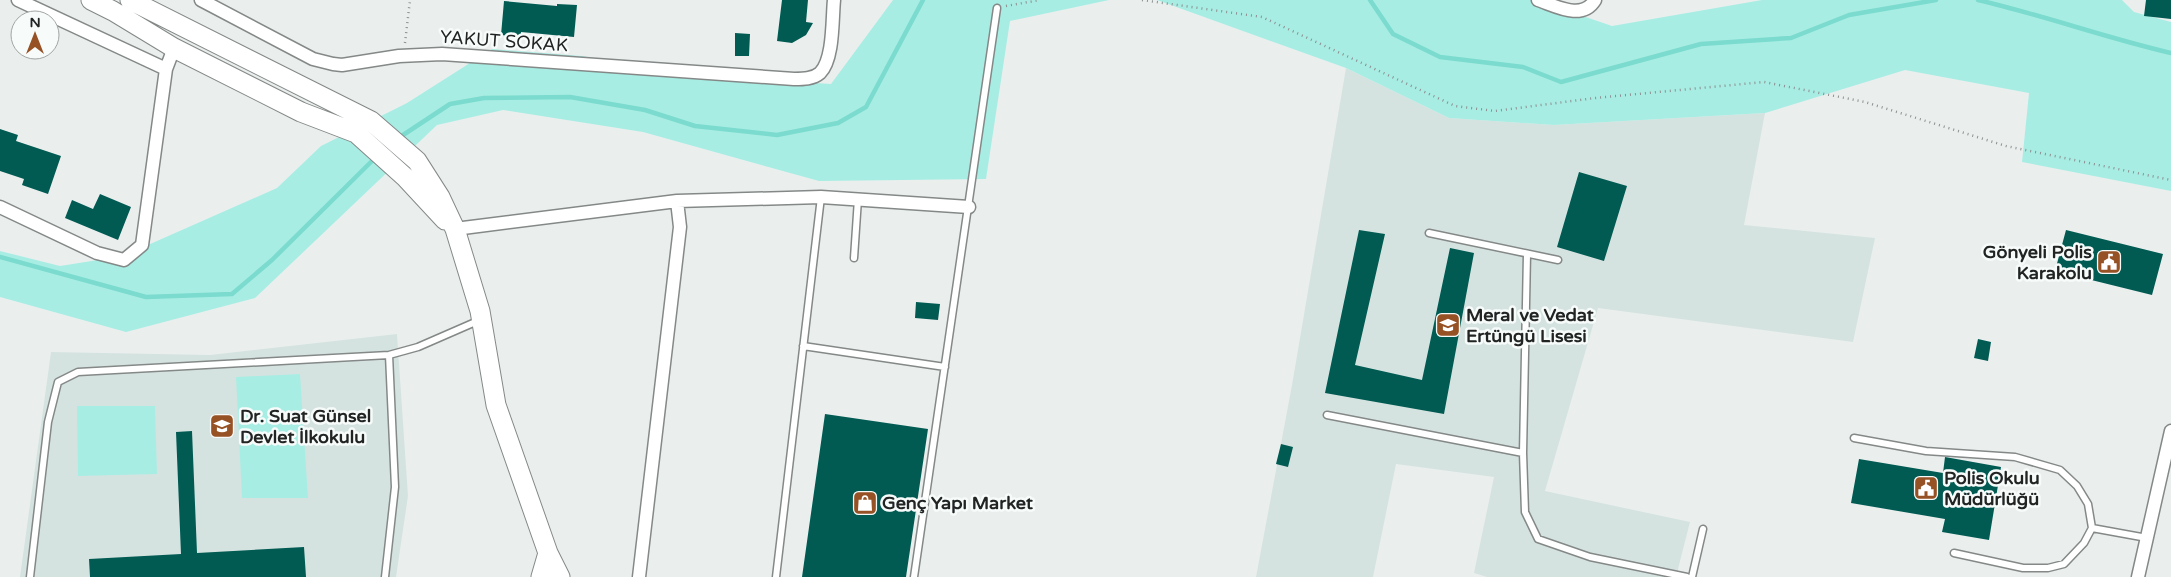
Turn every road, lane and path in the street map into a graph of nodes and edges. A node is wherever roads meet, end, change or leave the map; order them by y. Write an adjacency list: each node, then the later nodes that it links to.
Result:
1 (18, 0): 14 (street)
2 (91, 0): 12 (street)
3 (130, 0): 21 (street)
4 (201, 0): 13 (street, YAKUT SOKAK)
5 (410, 0): 13 (path)
6 (834, 0): 13 (street, YAKUT SOKAK)
7 (1040, 0): 11 (path)
8 (1142, 0): 15 (path)
9 (1538, 0): 10 (street)
10 (1595, 0)
11 (998, 8): 20 (lane)
12 (174, 48): 14 (street); 21 (street)
13 (404, 55)
14 (166, 69): 19 (street)
15 (2171, 180)
16 (821, 197): 17 (street); 18 (street); 27 (lane)
17 (858, 199): 20 (street); 24 (lane)
18 (677, 201): 21 (street); 43 (street)
19 (0, 207)
20 (969, 207): 29 (lane)
21 (455, 229): 26 (street)
22 (1428, 233): 23 (lane)
23 (1527, 254): 25 (lane); 33 (lane)
24 (854, 258)
25 (1558, 260)
26 (481, 320): 28 (lane); 37 (street)
27 (803, 346): 29 (lane); 44 (lane)
28 (389, 355): 39 (lane); 40 (lane)
29 (945, 367): 45 (lane)
30 (1328, 415): 33 (lane)
31 (2171, 430): 36 (street)
32 (1854, 438): 34 (lane)
33 (1523, 453): 46 (lane)
34 (2092, 528): 36 (lane); 38 (lane)
35 (1703, 529): 47 (lane)
36 (2147, 538): 48 (street)
37 (548, 553): 41 (street); 42 (street)
38 (1954, 553)
39 (30, 577)
40 (385, 577)
41 (541, 577)
42 (560, 577)
43 (639, 577)
44 (776, 577)
45 (914, 577)
46 (1687, 577)
47 (1692, 577)
48 (2138, 577)

